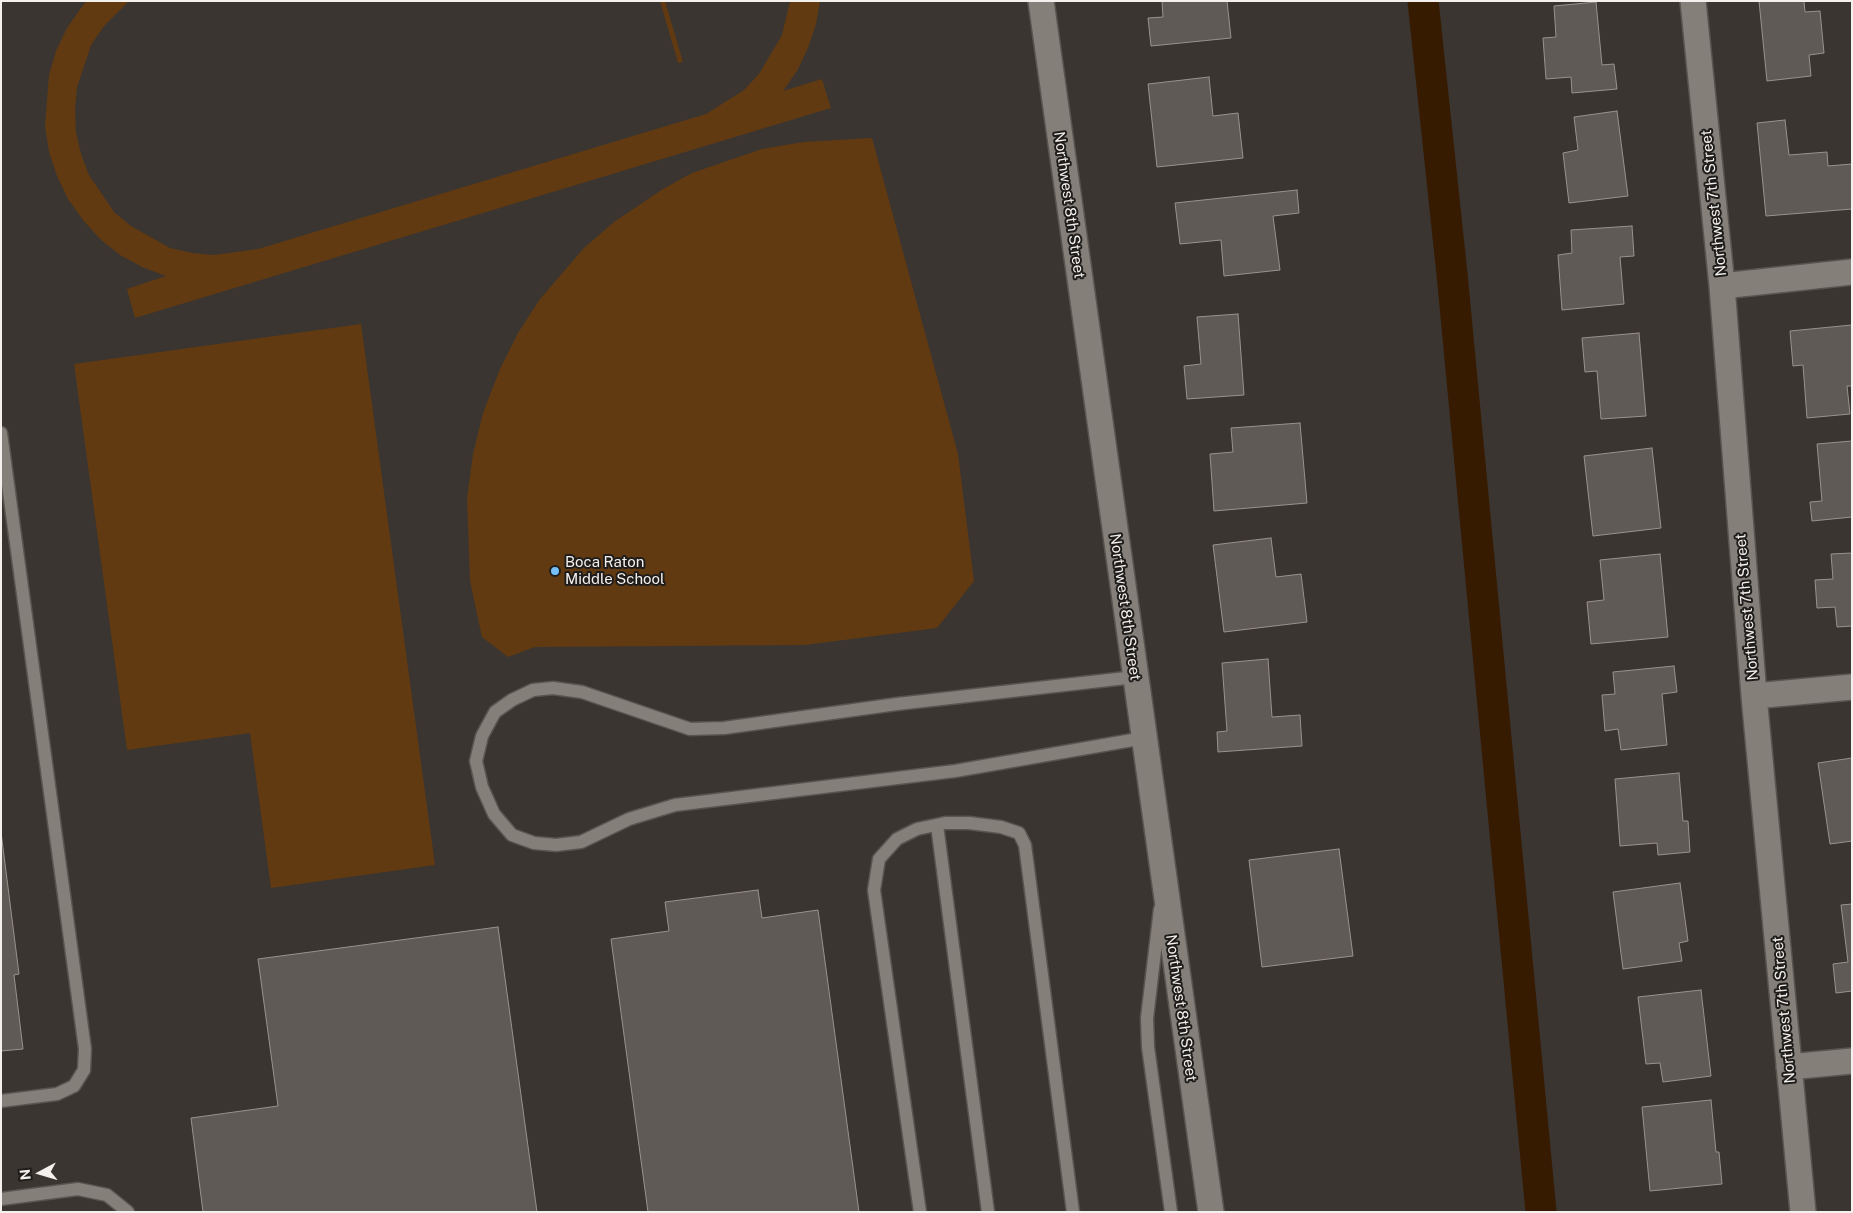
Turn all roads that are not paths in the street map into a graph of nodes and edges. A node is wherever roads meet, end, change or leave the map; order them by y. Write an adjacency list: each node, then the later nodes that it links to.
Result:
1 (1041, 1): 6 (street, Northwest 8th Street)
2 (1693, 1): 4 (street, Northwest 7th Street)
3 (1852, 272): 4 (street)
4 (1722, 286): 8 (street, Northwest 7th Street)
5 (1, 433): 14 (lane)
6 (1135, 677): 9 (street, Northwest 8th Street); 9 (lane)
7 (1852, 687): 8 (street)
8 (1754, 696): 13 (street, Northwest 7th Street)
9 (1144, 738): 11 (street, Northwest 8th Street)
10 (937, 825): 17 (lane); 18 (lane); 19 (lane)
11 (1164, 882): 20 (lane); 21 (street, Northwest 8th Street)
12 (1852, 1061): 13 (street)
13 (1789, 1067): 22 (street, Northwest 7th Street)
14 (1, 1101)
15 (1, 1199): 16 (lane)
16 (128, 1212)
17 (920, 1212)
18 (988, 1212)
19 (1073, 1212)
20 (1171, 1212)
21 (1211, 1212)
22 (1803, 1212)

